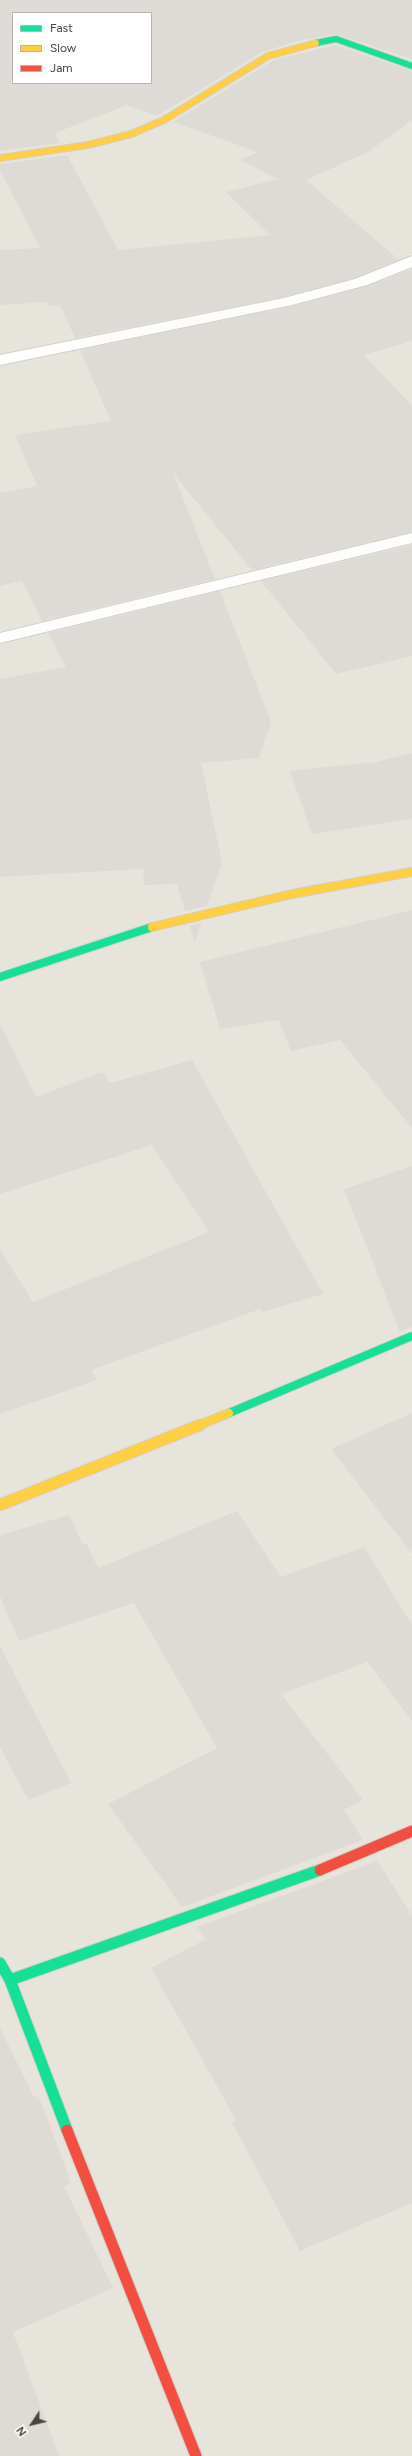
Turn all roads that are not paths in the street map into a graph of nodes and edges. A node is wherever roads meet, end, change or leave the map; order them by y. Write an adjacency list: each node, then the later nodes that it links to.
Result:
1 (412, 66): 2 (street)
2 (0, 158)
3 (412, 261): 4 (street)
4 (0, 360)
5 (412, 538): 6 (street)
6 (0, 638)
7 (412, 872): 8 (street)
8 (0, 977)
9 (412, 1336): 10 (street)
10 (0, 1505)
11 (412, 1831): 13 (street)
12 (0, 1963): 13 (street)
13 (10, 1980): 14 (street)
14 (196, 2456)

